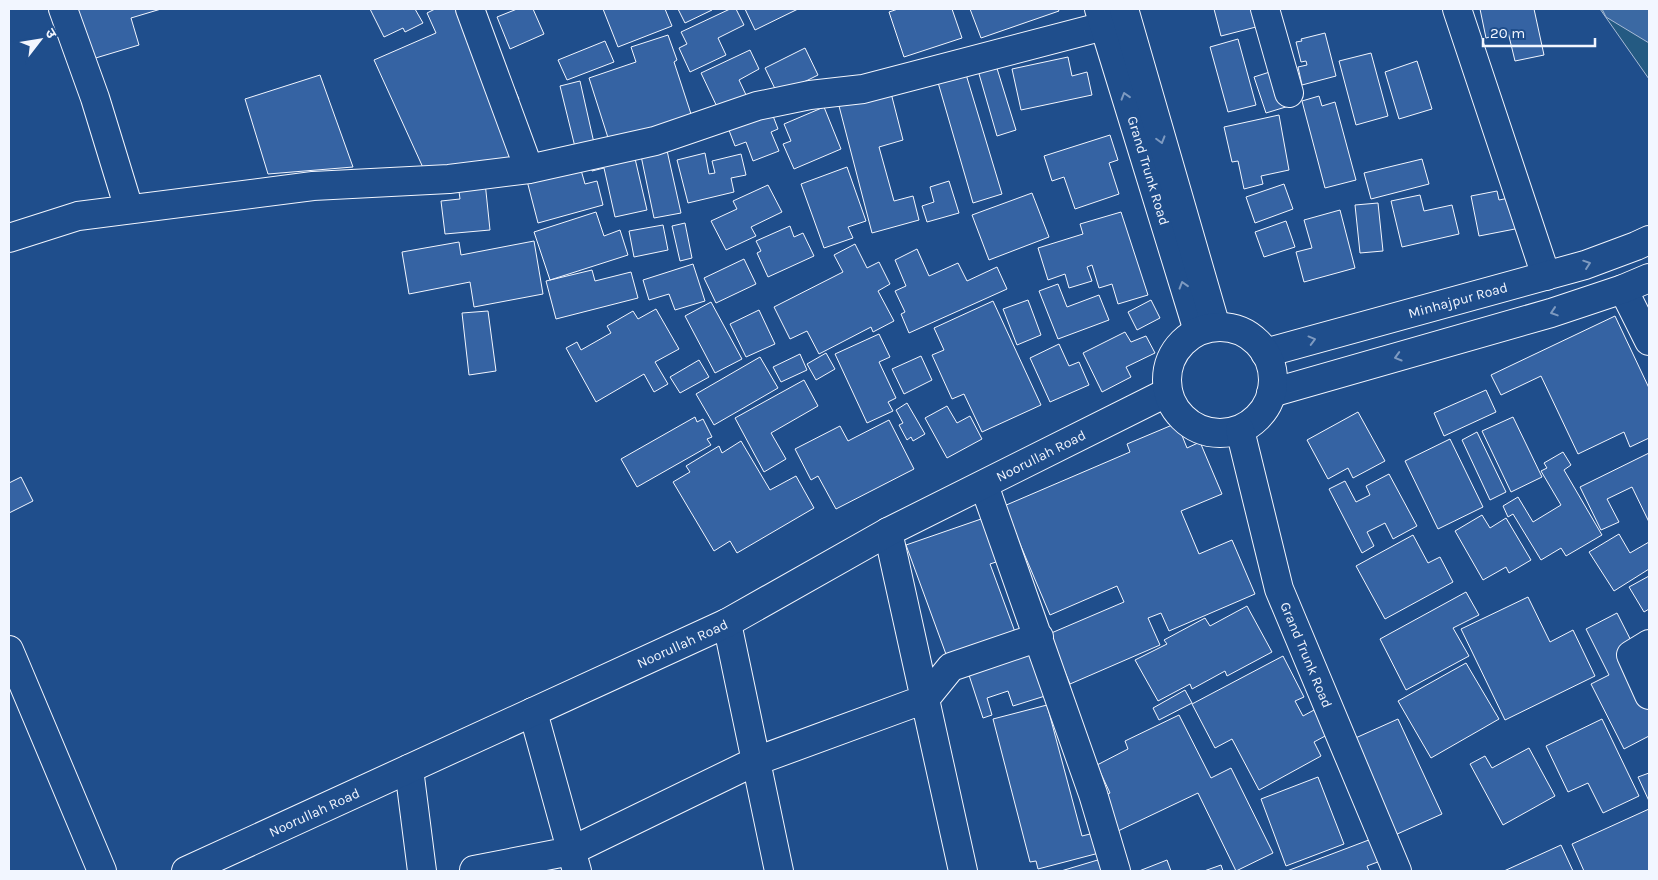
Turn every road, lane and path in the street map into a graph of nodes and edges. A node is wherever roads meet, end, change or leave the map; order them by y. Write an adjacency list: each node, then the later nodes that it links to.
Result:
1 (62, 9): 8 (street)
2 (470, 9): 7 (street)
3 (1265, 9): 6 (street)
4 (1457, 9): 11 (street)
5 (1109, 15): 7 (street); 14 (street, Grand Trunk Road)
6 (1289, 93)
7 (530, 168): 8 (street)
8 (129, 209): 9 (street)
9 (9, 238)
10 (1649, 240): 11 (street, Minhajpur Road, one-way to 10)
11 (1546, 276): 16 (street, Minhajpur Road, one-way to 11)
12 (1649, 278): 13 (street)
13 (1623, 289): 15 (street); 18 (street, one-way to 18)
14 (1207, 329): 16 (street); 17 (street)
15 (1649, 341)
16 (1265, 353): 18 (street)
17 (1168, 392): 19 (street); 20 (street, Noorullah Road)
18 (1271, 393): 19 (street)
19 (1240, 430): 39 (street, Grand Trunk Road)
20 (984, 485): 21 (street, Noorullah Road); 23 (street)
21 (888, 532): 22 (street, Noorullah Road); 27 (street)
22 (727, 624): 28 (street, Noorullah Road); 29 (street)
23 (1039, 637): 27 (street); 38 (street)
24 (1649, 644): 26 (street)
25 (9, 650): 32 (street)
26 (1649, 695)
27 (925, 699): 29 (street); 37 (street)
28 (533, 712): 30 (street, Noorullah Road); 31 (street)
29 (756, 761): 31 (street); 36 (street)
30 (409, 769): 33 (street, Noorullah Road); 34 (street)
31 (574, 861): 35 (street)
32 (102, 871)
33 (186, 871)
34 (422, 871)
35 (471, 871)
36 (779, 871)
37 (963, 871)
38 (1116, 871)
39 (1397, 871)

